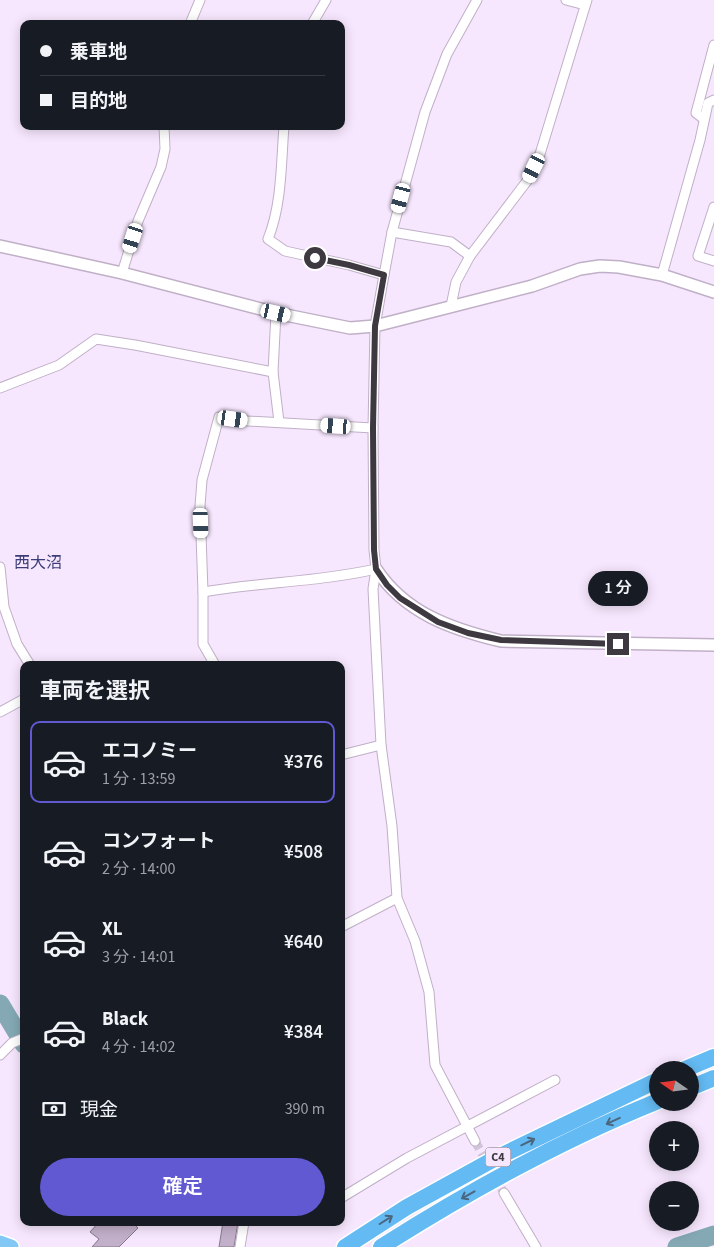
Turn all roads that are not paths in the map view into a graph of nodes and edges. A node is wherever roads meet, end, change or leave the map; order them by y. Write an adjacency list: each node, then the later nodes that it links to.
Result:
1 (200, 0): 6 (street)
2 (326, 0): 7 (street)
3 (477, 0): 14 (street)
4 (566, 0): 5 (street)
5 (586, 2): 16 (street)
6 (192, 20)
7 (314, 20)
8 (714, 45): 10 (street)
9 (714, 100): 10 (street)
10 (704, 119): 20 (street)
11 (164, 130): 18 (street)
12 (284, 130): 19 (street)
13 (714, 207): 17 (street)
14 (392, 232): 16 (street); 19 (street)
15 (0, 246): 18 (street)
16 (470, 256): 22 (street)
17 (714, 261)
18 (122, 273): 23 (street)
19 (384, 275): 24 (street)
20 (662, 275): 21 (street); 22 (street)
21 (714, 292)
22 (450, 306): 24 (street)
23 (276, 313): 24 (street); 25 (street)
24 (375, 326): 28 (street)
25 (273, 372): 26 (street); 27 (street)
26 (0, 388)
27 (280, 422): 28 (street); 31 (street)
28 (373, 428): 30 (street)
29 (0, 567): 32 (street)
30 (376, 569): 31 (street); 33 (street); 38 (street)
31 (203, 592): 35 (street)
32 (2, 608): 34 (street)
33 (714, 645)
34 (28, 661)
35 (214, 661)
36 (20, 701): 37 (street)
37 (0, 712)
38 (381, 745): 39 (street); 40 (street)
39 (345, 754)
40 (397, 898): 41 (street); 51 (street)
41 (345, 925)
42 (20, 1040): 43 (street)
43 (0, 1055)
44 (714, 1057): 45 (highway)
45 (699, 1063)
46 (714, 1078): 49 (highway)
47 (556, 1080): 51 (street)
48 (649, 1084): 59 (highway, C4, one-way to 48)
49 (699, 1084)
50 (649, 1105): 60 (highway, C4, one-way to 60)
51 (467, 1126): 52 (street); 54 (street)
52 (475, 1141)
53 (504, 1193): 61 (street)
54 (345, 1196)
55 (243, 1226): 58 (street)
56 (0, 1243): 57 (highway)
57 (11, 1247)
58 (240, 1247)
59 (345, 1247)
60 (381, 1247)
61 (536, 1247)

